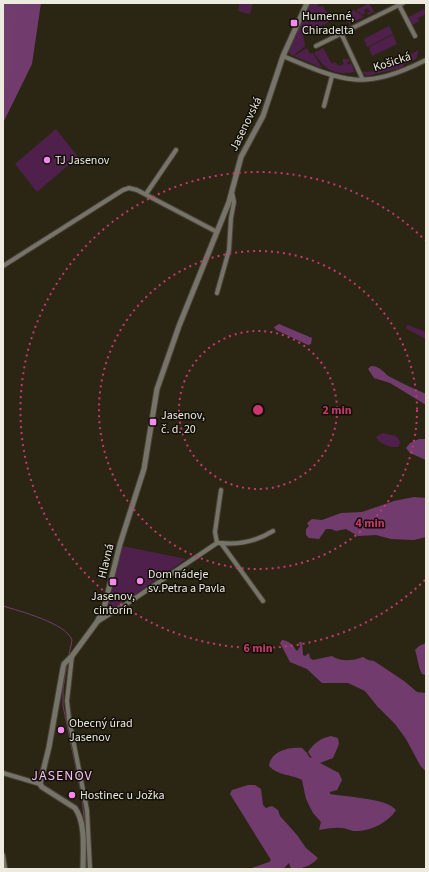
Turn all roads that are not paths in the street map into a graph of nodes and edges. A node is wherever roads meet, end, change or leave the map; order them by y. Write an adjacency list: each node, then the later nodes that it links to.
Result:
1 (307, 3): 6 (street, Jasenovská)
2 (401, 4): 3 (street); 4 (street, Košická)
3 (341, 33): 5 (street); 9 (street, Košická)
4 (415, 36)
5 (316, 46)
6 (283, 56): 8 (street, Košická); 12 (street, Jasenovská)
7 (426, 60): 9 (street, Košická)
8 (332, 76): 9 (street, Košická); 10 (street)
9 (363, 80)
10 (324, 106)
11 (176, 150): 13 (street)
12 (232, 190): 14 (street, Jasenovská); 16 (street)
13 (146, 194): 14 (street); 15 (street)
14 (216, 235): 21 (street, Hlavná)
15 (3, 266)
16 (217, 293)
17 (221, 490): 19 (street)
18 (273, 531): 19 (street)
19 (219, 543): 20 (street); 22 (street)
20 (264, 601)
21 (104, 608): 22 (street); 23 (street, Hlavná)
22 (108, 616): 23 (street)
23 (97, 622): 24 (street, Hlavná)
24 (71, 657): 26 (street, Hlavná); 27 (street)
25 (3, 774): 26 (street)
26 (40, 784): 27 (street)
27 (83, 811): 30 (street); 31 (street)
28 (3, 855): 29 (street)
29 (5, 868)
30 (83, 869)
31 (90, 869)

